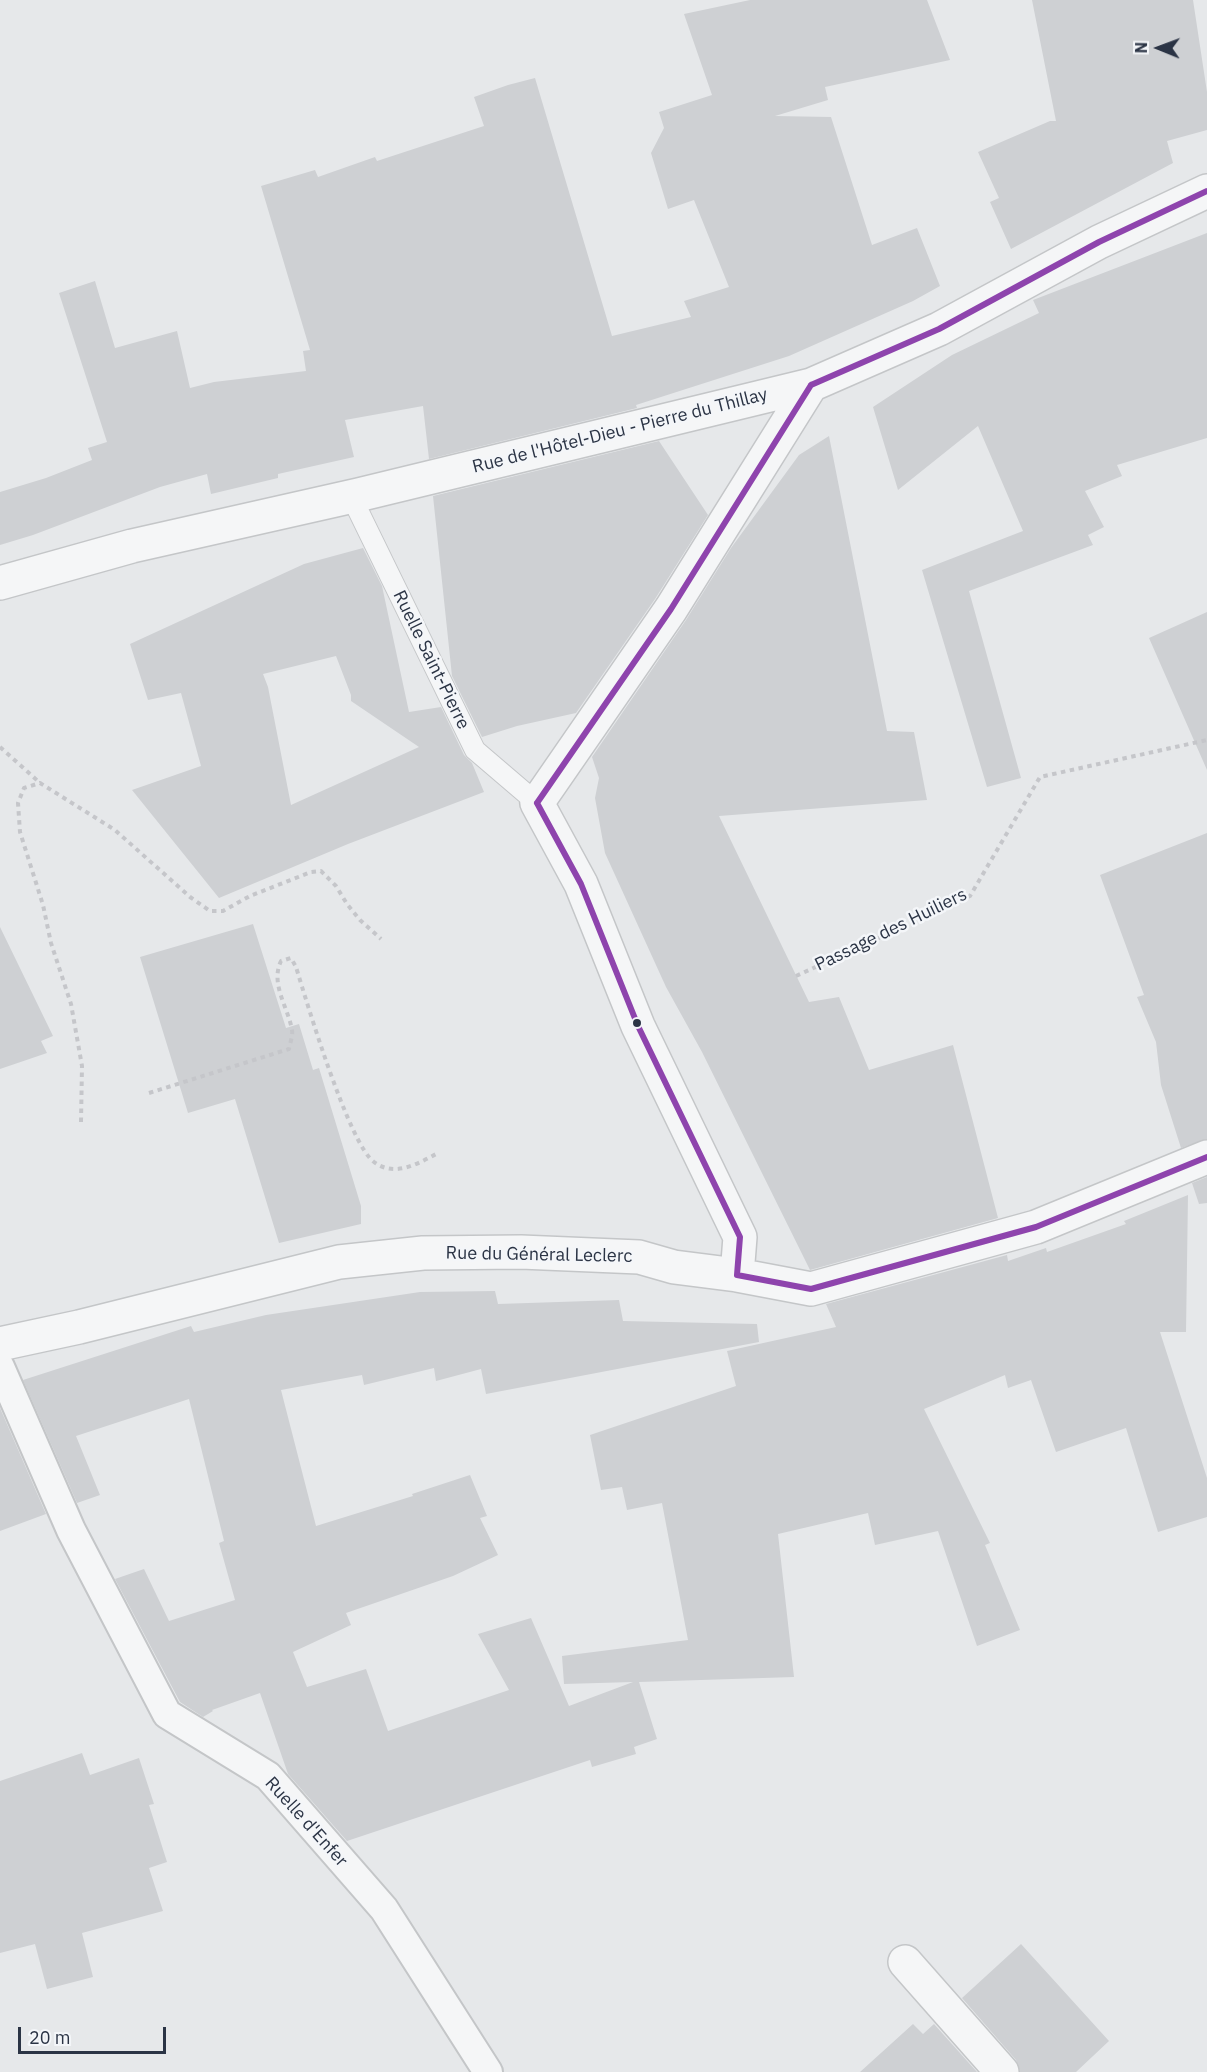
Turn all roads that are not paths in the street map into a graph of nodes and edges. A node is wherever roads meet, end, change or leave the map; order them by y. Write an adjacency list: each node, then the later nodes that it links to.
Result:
1 (1207, 191): 2 (street, Rue de l'Hôtel-Dieu - Pierre du Thillay)
2 (811, 385): 3 (street, Rue de l'Hôtel-Dieu - Pierre du Thillay); 5 (street)
3 (351, 496): 4 (street, Rue de l'Hôtel-Dieu - Pierre du Thillay); 5 (lane, Ruelle Saint-Pierre)
4 (0, 583)
5 (537, 803): 7 (street)
6 (1207, 1157): 7 (street, Rue du Général Leclerc)
7 (737, 1275): 8 (street, Rue du Général Leclerc)
8 (0, 1344)
9 (0, 1367): 11 (street, Ruelle d'Enfer)
10 (905, 1962): 12 (street)
11 (488, 2072)
12 (1002, 2072)

